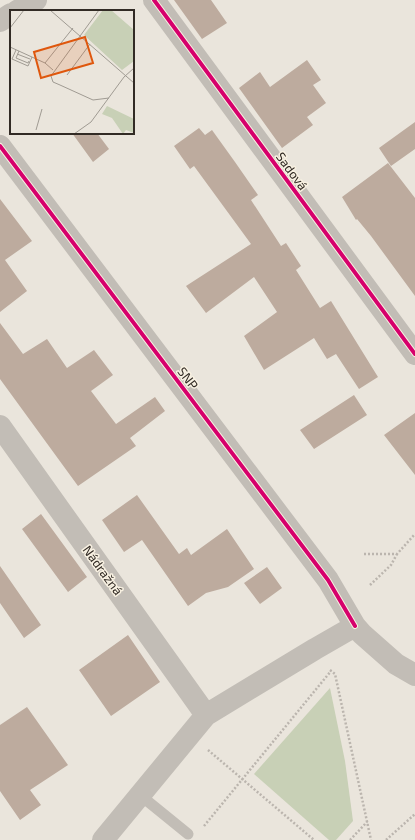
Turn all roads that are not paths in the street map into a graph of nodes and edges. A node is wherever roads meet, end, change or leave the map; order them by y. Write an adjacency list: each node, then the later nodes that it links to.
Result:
1 (36, 0): 3 (street)
2 (154, 0): 7 (street, Sadová)
3 (19, 10)
4 (10, 15): 5 (street)
5 (0, 21)
6 (0, 146): 9 (street, SNP)
7 (415, 354)
8 (0, 426): 11 (street, Nádražná)
9 (355, 626): 10 (street, SNP); 11 (street)
10 (415, 676)
11 (206, 715): 12 (street)
12 (140, 795): 13 (lane); 14 (street)
13 (188, 834)
14 (103, 840)

